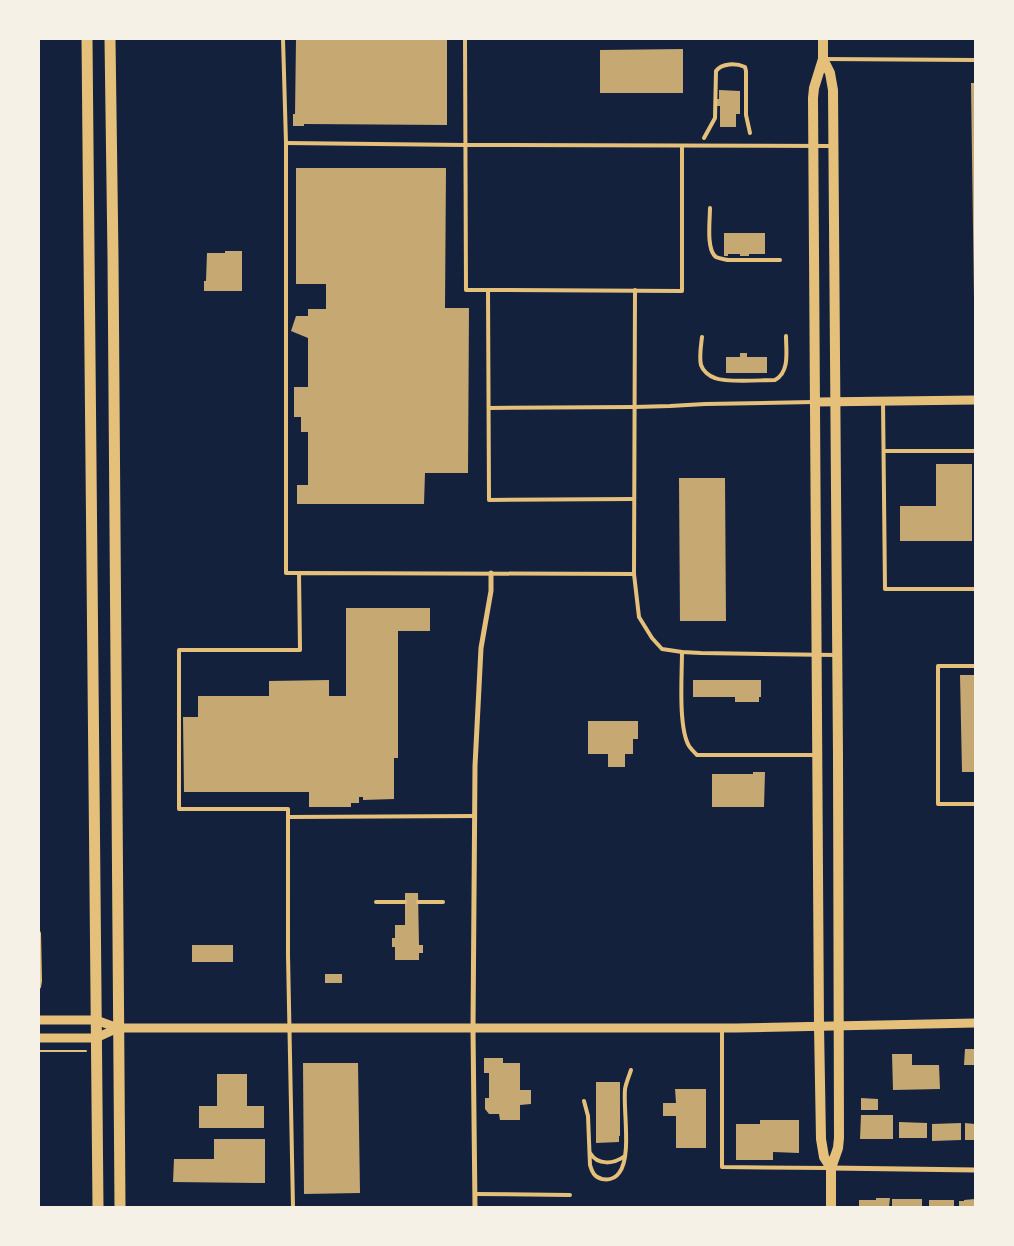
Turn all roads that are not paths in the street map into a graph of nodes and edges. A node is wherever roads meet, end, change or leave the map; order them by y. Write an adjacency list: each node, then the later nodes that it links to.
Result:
1 (87, 39): 49 (highway)
2 (110, 39): 53 (highway)
3 (283, 39): 10 (lane)
4 (465, 39): 11 (lane)
5 (823, 39): 6 (main road)
6 (823, 59): 7 (lane); 13 (main road); 14 (main road)
7 (975, 60)
8 (750, 133): 9 (lane)
9 (704, 138)
10 (286, 143): 11 (lane); 30 (lane)
11 (465, 145): 12 (lane); 17 (lane)
12 (682, 146): 13 (lane); 18 (lane)
13 (814, 146): 14 (lane); 23 (main road)
14 (834, 146): 24 (main road)
15 (710, 208): 16 (lane)
16 (780, 260)
17 (488, 290): 18 (lane); 26 (lane)
18 (635, 290): 25 (lane)
19 (786, 336): 20 (lane)
20 (702, 337)
21 (975, 400): 22 (street)
22 (883, 401): 24 (street); 27 (lane)
23 (816, 402): 24 (street); 25 (lane); 35 (main road)
24 (835, 402): 36 (main road)
25 (634, 407): 26 (lane); 29 (lane)
26 (489, 408): 29 (lane)
27 (884, 451): 28 (lane); 33 (lane)
28 (975, 451)
29 (633, 499): 32 (lane)
30 (300, 573): 31 (lane); 41 (lane)
31 (491, 573): 32 (lane); 40 (street)
32 (634, 574): 34 (lane)
33 (975, 589)
34 (682, 652): 35 (lane); 38 (lane)
35 (818, 654): 36 (lane); 38 (main road)
36 (837, 655): 52 (main road)
37 (975, 666): 39 (lane)
38 (818, 756): 51 (main road)
39 (975, 804)
40 (475, 816): 41 (lane); 56 (street)
41 (288, 817): 55 (lane)
42 (376, 902): 43 (lane)
43 (405, 902)
44 (418, 902): 45 (lane)
45 (443, 902)
46 (39, 933): 47 (lane)
47 (39, 987)
48 (39, 1020): 49 (street)
49 (96, 1020): 53 (street); 58 (highway)
50 (975, 1023): 52 (street)
51 (820, 1026): 52 (street); 54 (street); 63 (main road)
52 (840, 1026): 63 (main road)
53 (118, 1028): 55 (street); 58 (street); 68 (highway)
54 (722, 1028): 56 (street); 63 (lane)
55 (290, 1029): 56 (street); 69 (lane)
56 (473, 1029): 65 (street)
57 (39, 1038): 58 (street)
58 (96, 1038): 67 (highway)
59 (630, 1070): 62 (lane)
60 (584, 1101): 61 (lane)
61 (589, 1151): 62 (lane); 62 (lane)
62 (625, 1156)
63 (831, 1168): 64 (street); 71 (main road)
64 (975, 1170)
65 (475, 1194): 66 (lane); 70 (street)
66 (570, 1195)
67 (98, 1207)
68 (120, 1207)
69 (293, 1207)
70 (475, 1207)
71 (831, 1207)

